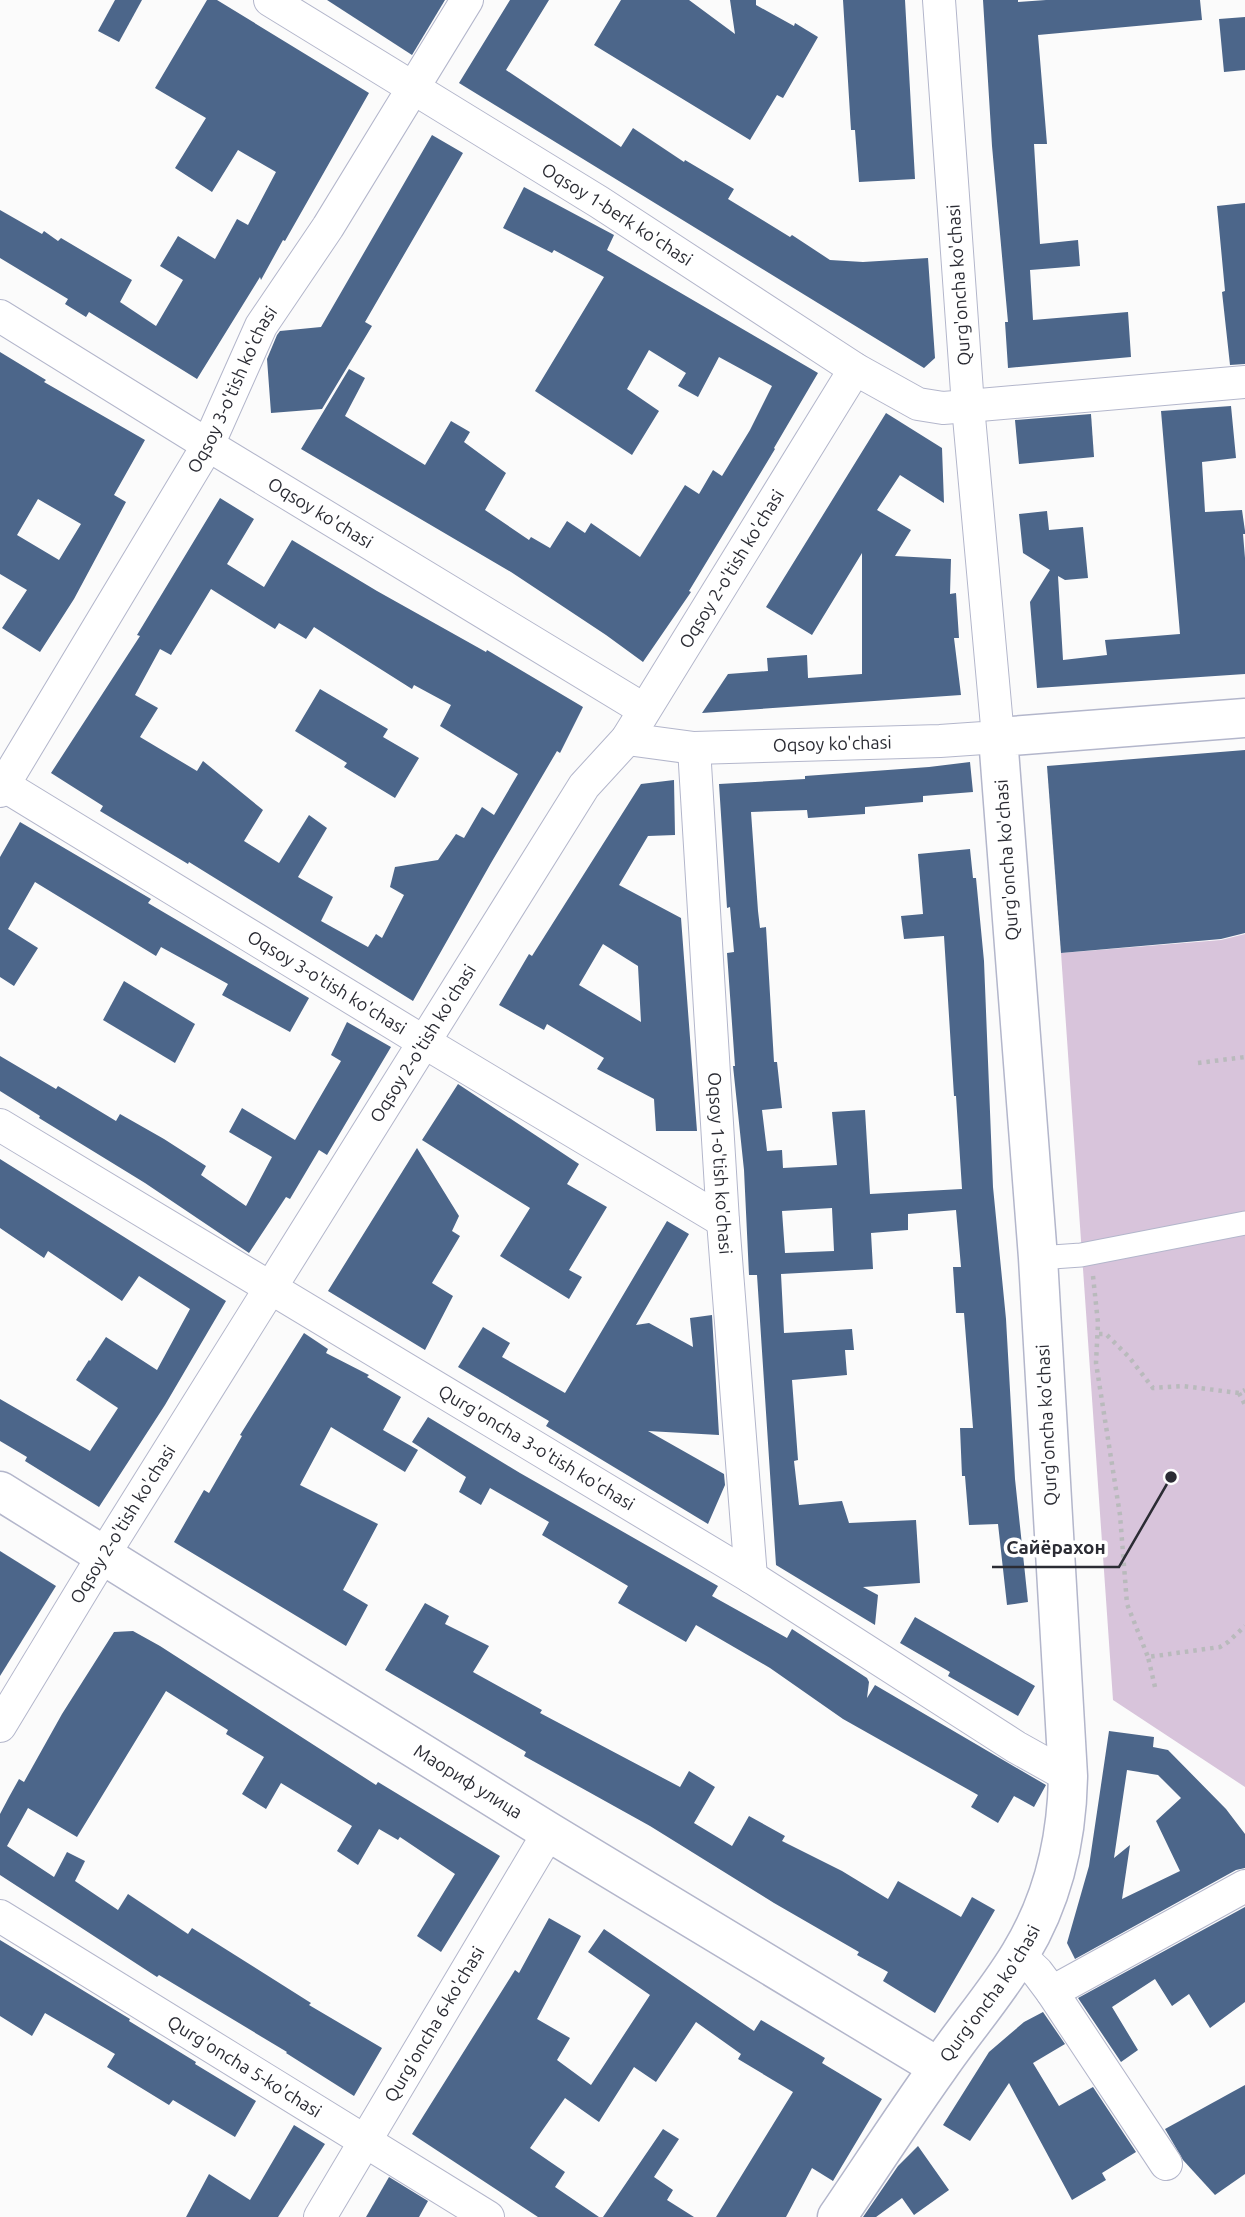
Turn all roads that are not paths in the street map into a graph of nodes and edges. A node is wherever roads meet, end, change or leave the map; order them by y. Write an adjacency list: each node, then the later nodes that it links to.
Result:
1 (270, 0): 4 (street, Oqsoy 1-berk ko'chasi)
2 (467, 0): 4 (street, Oqsoy 3-o'tish ko'chasi)
3 (939, 0): 8 (street, Qurg'oncha ko'chasi)
4 (415, 88): 6 (street, Oqsoy 1-berk ko'chasi); 9 (street, Oqsoy 3-o'tish ko'chasi)
5 (0, 316): 9 (street, Oqsoy ko'chasi)
6 (855, 369): 8 (street, Oqsoy 1-berk ko'chasi); 10 (street, Oqsoy 2-o'tish ko'chasi)
7 (1245, 382): 8 (street)
8 (968, 406): 12 (street, Qurg'oncha ko'chasi)
9 (208, 446): 10 (street, Oqsoy ko'chasi); 15 (street, Oqsoy 3-o'tish ko'chasi)
10 (643, 709): 13 (street, Oqsoy 2-o'tish ko'chasi)
11 (1245, 718): 12 (street)
12 (998, 737): 14 (street, Oqsoy ko'chasi); 20 (street, Qurg'oncha ko'chasi)
13 (627, 739): 14 (street, Oqsoy ko'chasi); 16 (street, Oqsoy 2-o'tish ko'chasi)
14 (694, 748): 18 (street, Oqsoy 1-o'tish ko'chasi)
15 (1, 786): 16 (street, Oqsoy 3-o'tish ko'chasi)
16 (424, 1042): 18 (street, Oqsoy 3-o'tish ko'chasi); 21 (street, Oqsoy 2-o'tish ko'chasi)
17 (0, 1125): 21 (street, Qurg'oncha 3-o'tish ko'chasi)
18 (723, 1221): 24 (street, Oqsoy 1-o'tish ko'chasi)
19 (1245, 1223): 20 (street)
20 (1038, 1258): 26 (street, Qurg'oncha ko'chasi)
21 (271, 1288): 23 (street, Oqsoy 2-o'tish ko'chasi); 24 (street, Qurg'oncha 3-o'tish ko'chasi)
22 (0, 1491): 23 (street, Маориф улица)
23 (103, 1556): 25 (street, Oqsoy 2-o'tish ko'chasi); 27 (street, Маориф улица)
24 (751, 1577): 26 (street, Qurg'oncha 3-o'tish ko'chasi)
25 (0, 1726)
26 (1068, 1776): 30 (street, Qurg'oncha ko'chasi)
27 (549, 1832): 32 (street, Маориф улица); 33 (street, Qurg'oncha 6-ko'chasi)
28 (1245, 1886): 31 (street)
29 (0, 1916): 33 (street, Qurg'oncha 5-ko'chasi)
30 (1019, 1955): 31 (street); 32 (street, Qurg'oncha ko'chasi)
31 (1052, 1992): 34 (street)
32 (938, 2067): 37 (street, Qurg'oncha ko'chasi)
33 (365, 2140): 35 (street, Qurg'oncha 6-ko'chasi); 36 (street, Qurg'oncha 5-ko'chasi)
34 (1166, 2164)
35 (320, 2217)
36 (488, 2217)
37 (837, 2217)

